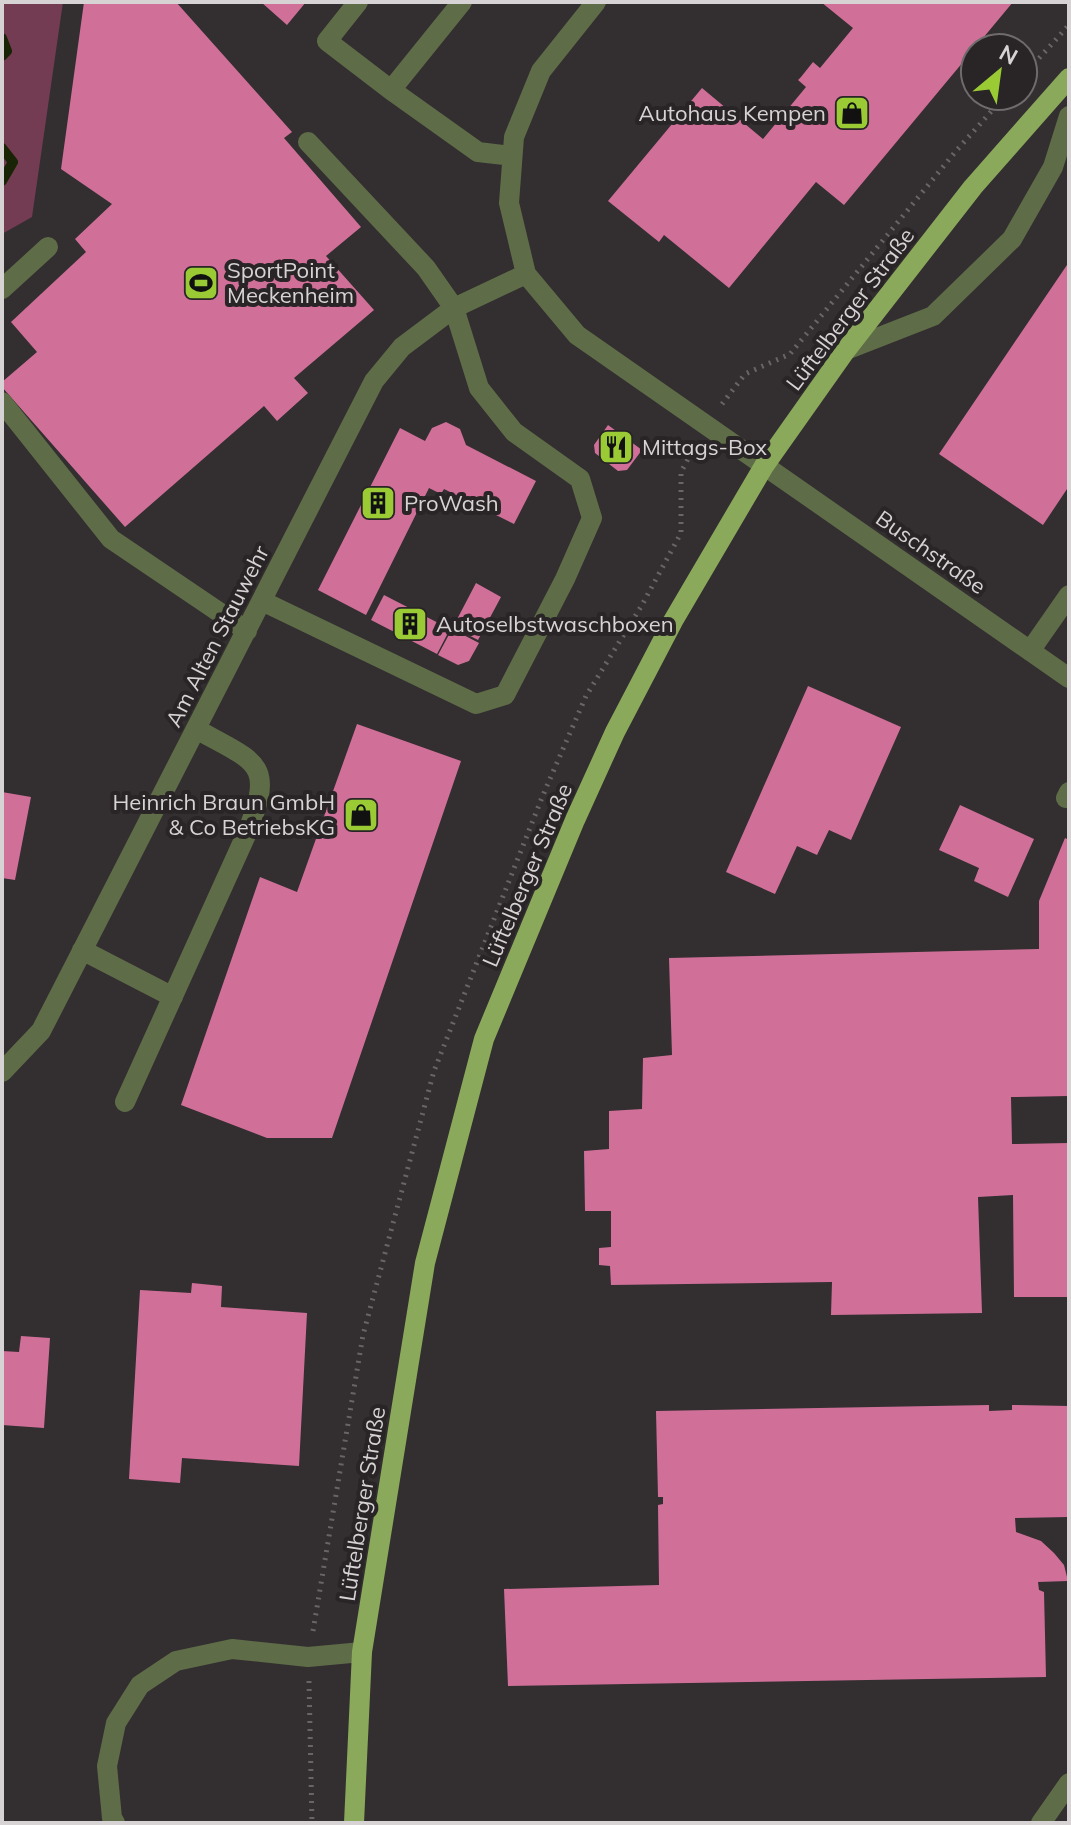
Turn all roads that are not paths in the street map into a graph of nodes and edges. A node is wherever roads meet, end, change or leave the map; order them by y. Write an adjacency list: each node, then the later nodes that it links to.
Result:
1 (358, 2): 5 (street)
2 (462, 2): 5 (street)
3 (591, 4): 8 (street)
4 (1069, 78): 13 (main road, Lüftelberger Straße)
5 (391, 90): 8 (street)
6 (1069, 116): 13 (street)
7 (308, 142): 12 (street)
8 (512, 156): 10 (street)
9 (48, 247): 11 (street)
10 (526, 274): 12 (street, Am Alten Stauwehr); 15 (street, Buschstraße)
11 (2, 289)
12 (454, 308): 17 (street, Am Alten Stauwehr); 17 (street)
13 (846, 350): 15 (main road, Lüftelberger Straße)
14 (2, 402): 18 (street)
15 (764, 466): 19 (street, Buschstraße); 26 (main road, Lüftelberger Straße)
16 (1069, 595): 19 (street)
17 (262, 601): 18 (street, Am Alten Stauwehr)
18 (247, 631): 21 (street, Am Alten Stauwehr)
19 (1030, 651): 20 (street, Buschstraße)
20 (1069, 678)
21 (196, 729): 22 (street, Am Alten Stauwehr); 23 (street)
22 (82, 950): 23 (street); 24 (street, Am Alten Stauwehr)
23 (173, 997): 25 (street)
24 (2, 1072)
25 (125, 1102)
26 (362, 1652): 28 (street); 29 (main road, Lüftelberger Straße)
27 (1069, 1783): 30 (street)
28 (115, 1823)
29 (354, 1823)
30 (1041, 1823)

